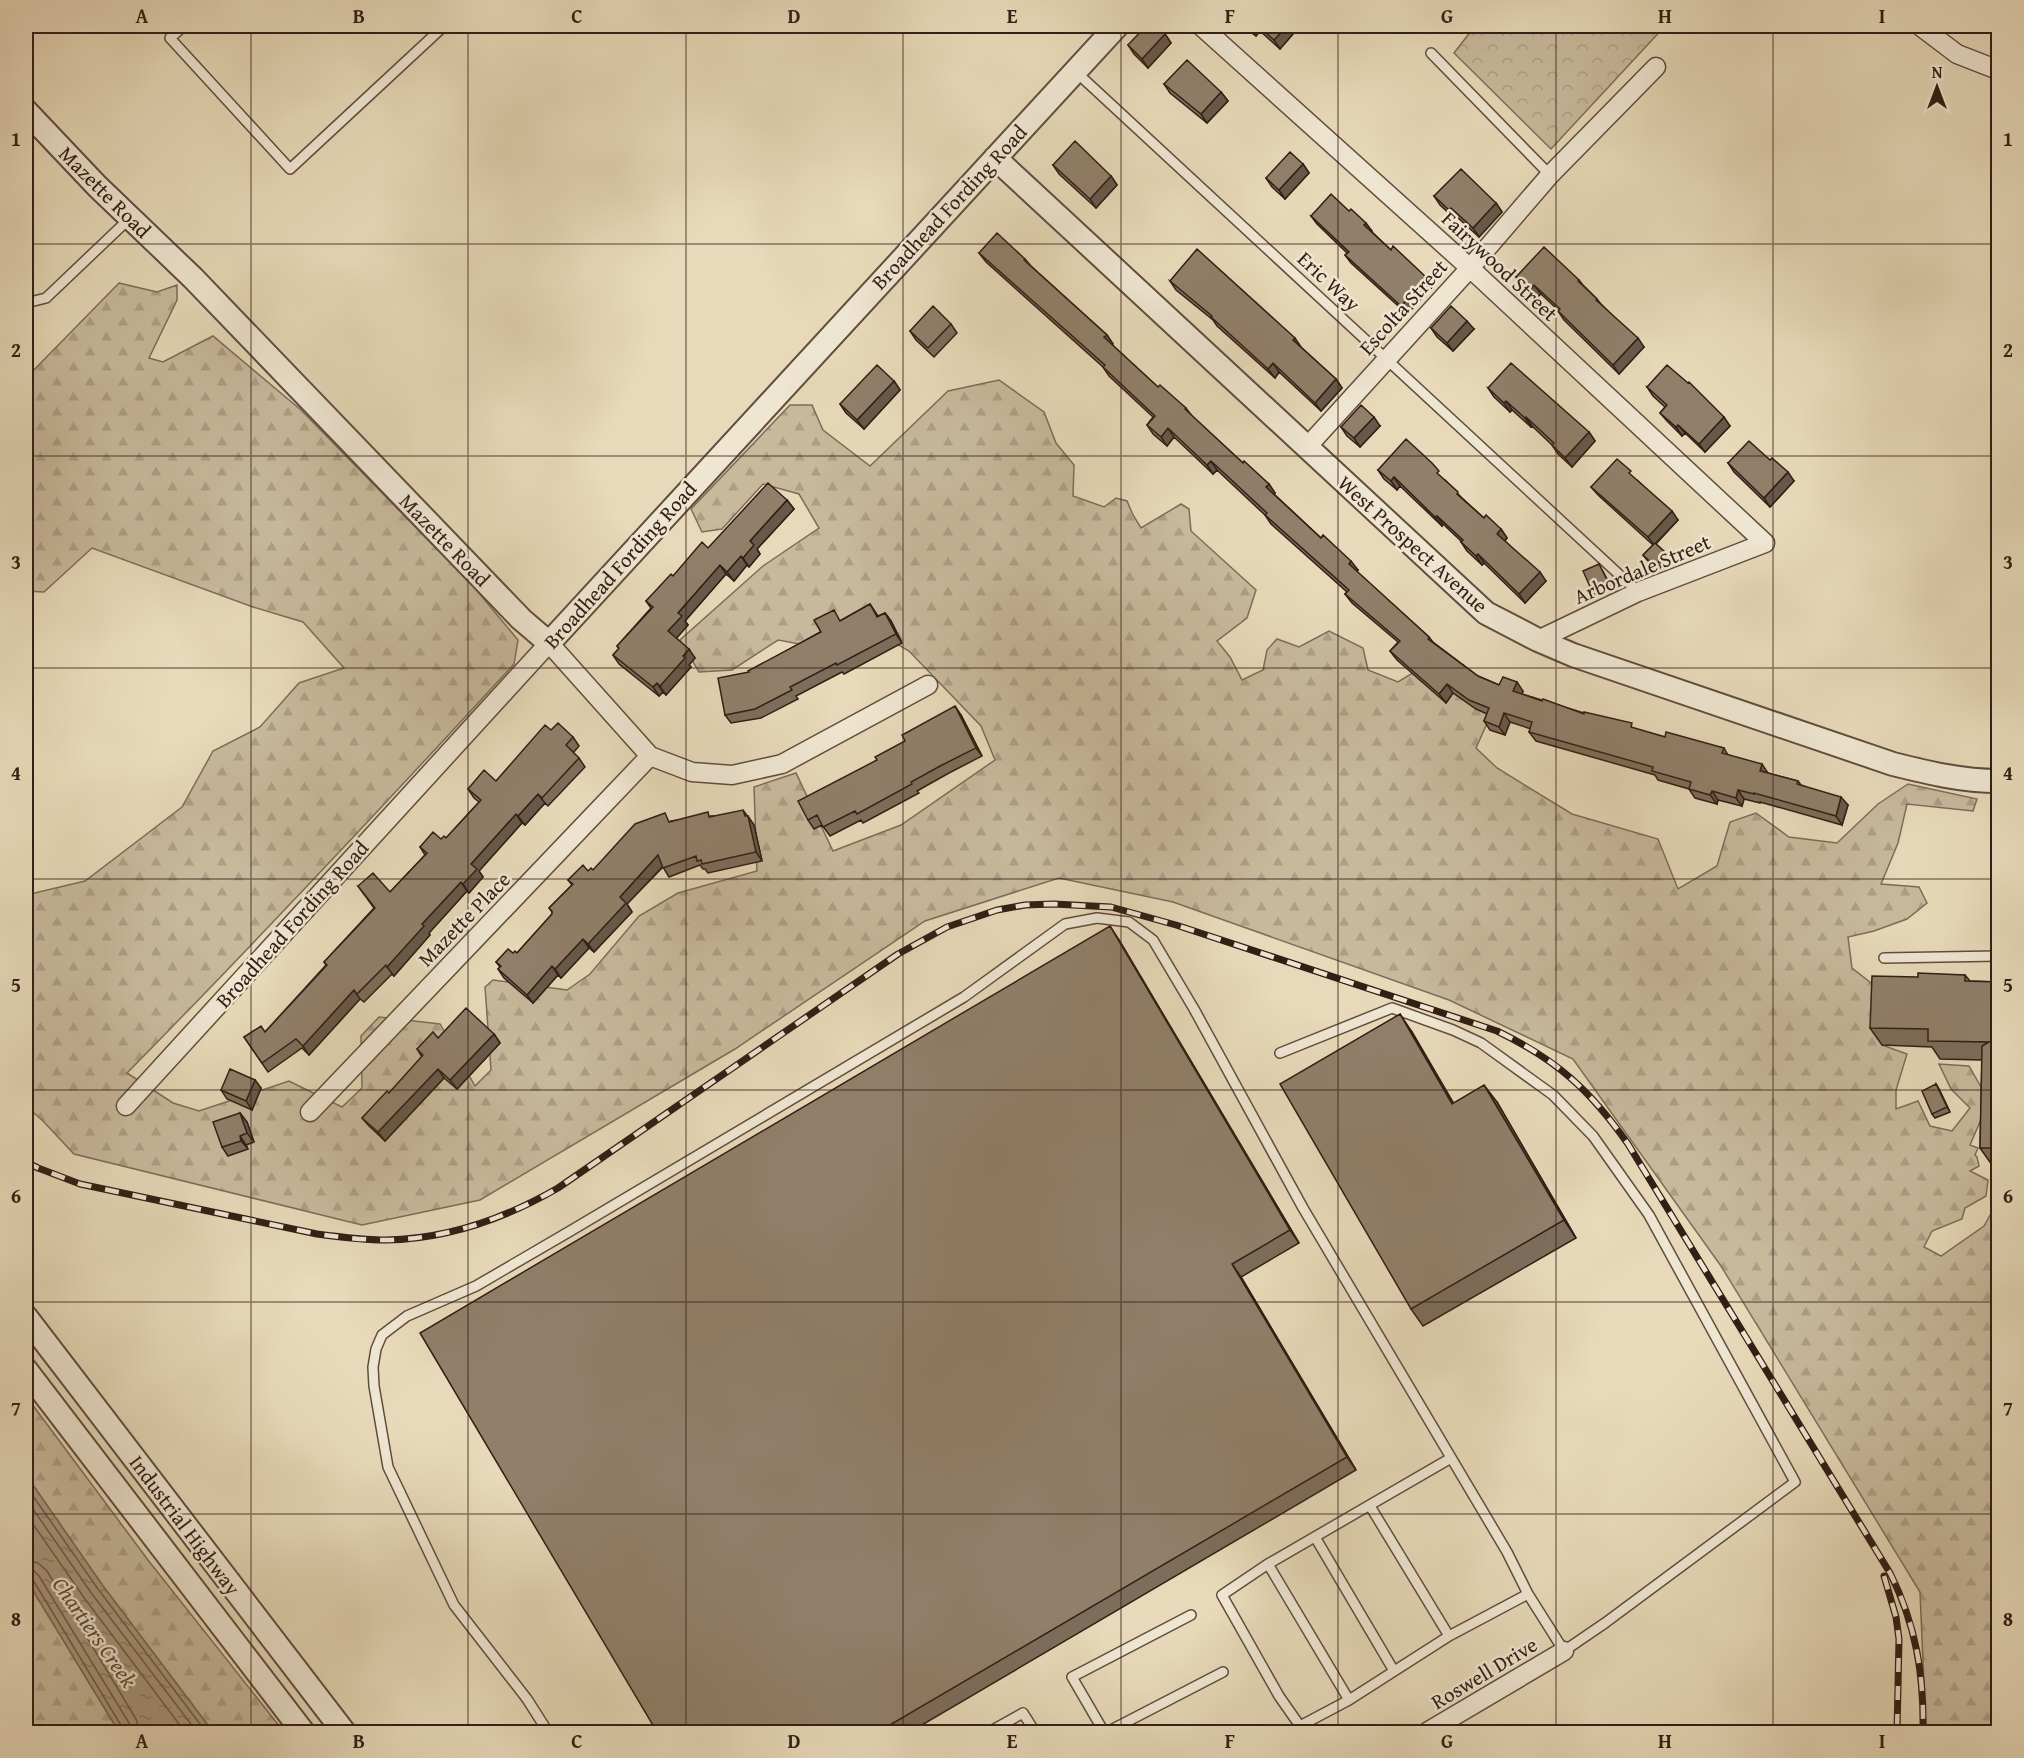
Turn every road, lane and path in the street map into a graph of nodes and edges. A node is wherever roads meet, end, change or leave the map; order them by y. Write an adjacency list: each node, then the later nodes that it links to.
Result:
1 (184, 26): 2 (lane)
2 (444, 26)
3 (1117, 26): 9 (street, Broadhead Fording Road)
4 (1201, 26): 14 (street, Fairywood Street)
5 (1920, 26): 8 (street)
6 (1431, 53): 12 (lane)
7 (1656, 67): 12 (street, Escolta Street)
8 (1998, 70)
9 (1075, 71): 11 (street, Broadhead Fording Road); 16 (lane, Eric Way)
10 (26, 111): 13 (street, Mazette Road)
11 (995, 158): 17 (street, West Prospect Avenue); 21 (street, Broadhead Fording Road)
12 (1550, 175): 14 (street, Escolta Street)
13 (130, 218): 15 (lane); 21 (street, Mazette Road)
14 (1470, 268): 16 (street, Escolta Street); 18 (street, Fairywood Street)
15 (26, 303)
16 (1387, 359): 17 (street, Escolta Street); 19 (lane, Eric Way)
17 (1307, 447): 20 (street, West Prospect Avenue)
18 (1765, 543): 19 (street, Arbordale Street)
19 (1638, 592): 20 (street, Arbordale Street)
20 (1538, 640): 24 (street, West Prospect Avenue)
21 (549, 643): 23 (street, Mazette Road); 28 (street, Broadhead Fording Road)
22 (928, 685): 23 (street, Mazette Road)
23 (650, 756): 29 (street, Mazette Place)
24 (1998, 781)
25 (1998, 956): 26 (lane)
26 (1884, 958)
27 (1280, 1053): 39 (lane)
28 (126, 1106)
29 (310, 1112)
30 (26, 1317): 44 (street, Industrial Highway)
31 (26, 1370): 43 (street, Industrial Highway)
32 (1451, 1458): 33 (lane); 36 (lane); 45 (lane)
33 (1370, 1506): 34 (lane); 38 (lane)
34 (1315, 1537): 35 (lane); 40 (lane)
35 (1268, 1564): 42 (lane); 42 (lane)
36 (1528, 1594): 38 (lane); 39 (lane)
37 (1191, 1615): 48 (lane)
38 (1449, 1636): 40 (lane)
39 (1564, 1651): 49 (street, Roswell Drive)
40 (1394, 1671): 42 (lane)
41 (1223, 1672): 48 (lane)
42 (1349, 1700)
43 (303, 1732)
44 (344, 1732)
45 (548, 1732)
46 (989, 1732): 47 (lane)
47 (1035, 1732)
48 (1106, 1732)
49 (1427, 1732)

